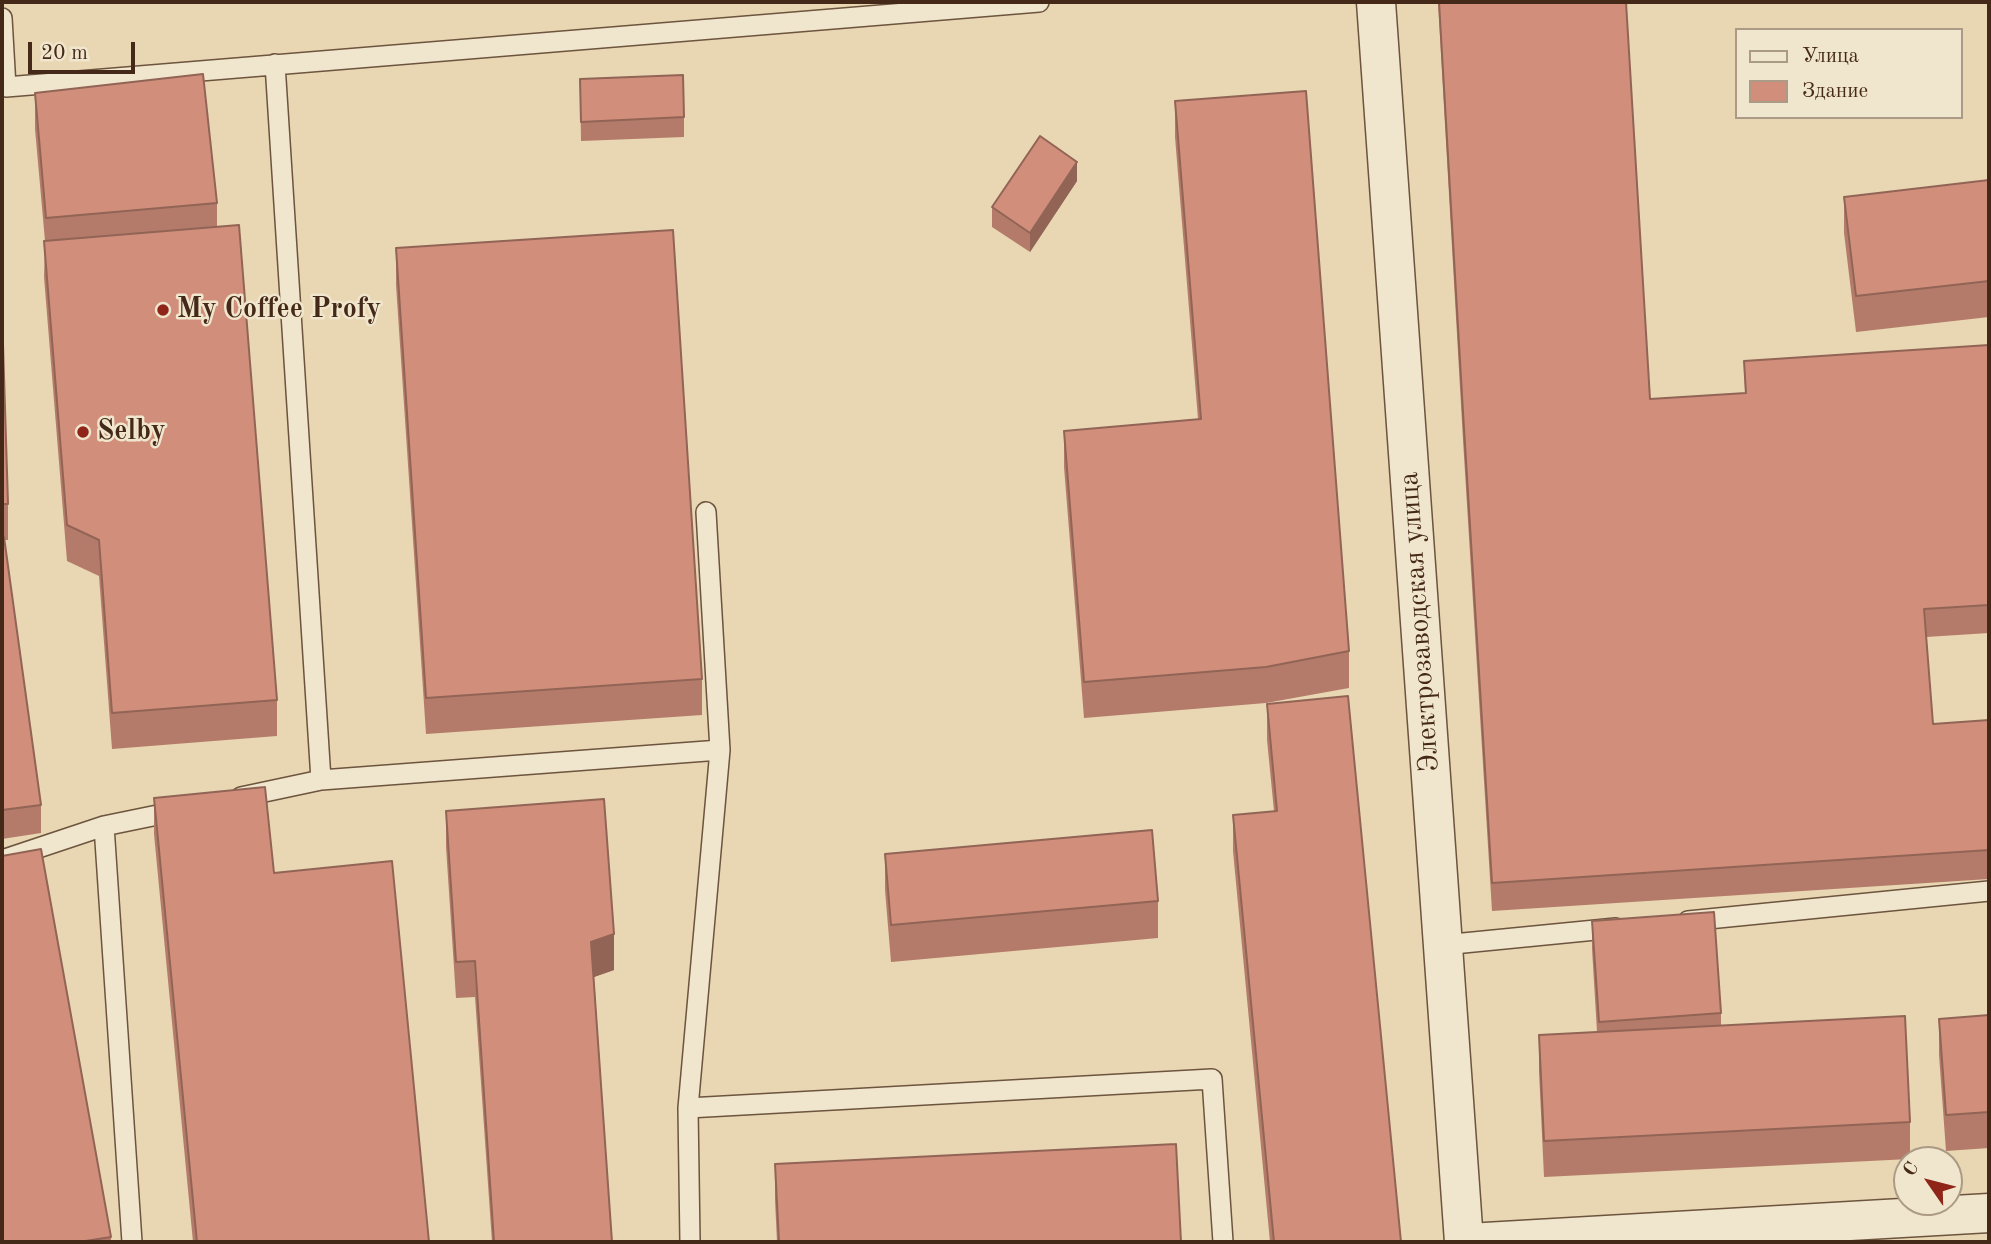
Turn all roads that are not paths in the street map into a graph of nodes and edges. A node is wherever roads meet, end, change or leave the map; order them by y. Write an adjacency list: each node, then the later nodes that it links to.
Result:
1 (1039, 2): 4 (lane)
2 (1376, 2): 15 (street, Электрозаводская улица)
3 (2, 18): 4 (lane)
4 (275, 64): 7 (lane)
5 (706, 512): 6 (lane)
6 (720, 750): 7 (lane); 16 (lane)
7 (321, 780): 8 (lane)
8 (226, 801)
9 (199, 806): 10 (lane)
10 (104, 827): 11 (lane); 18 (lane)
11 (2, 860)
12 (1989, 891): 13 (lane)
13 (1675, 922)
14 (1634, 926): 15 (lane)
15 (1443, 945): 21 (street, Электрозаводская улица)
16 (688, 1108): 19 (lane); 20 (lane)
17 (1989, 1213): 22 (street)
18 (132, 1242)
19 (690, 1242)
20 (1223, 1242)
21 (1464, 1242)
22 (1485, 1242)

